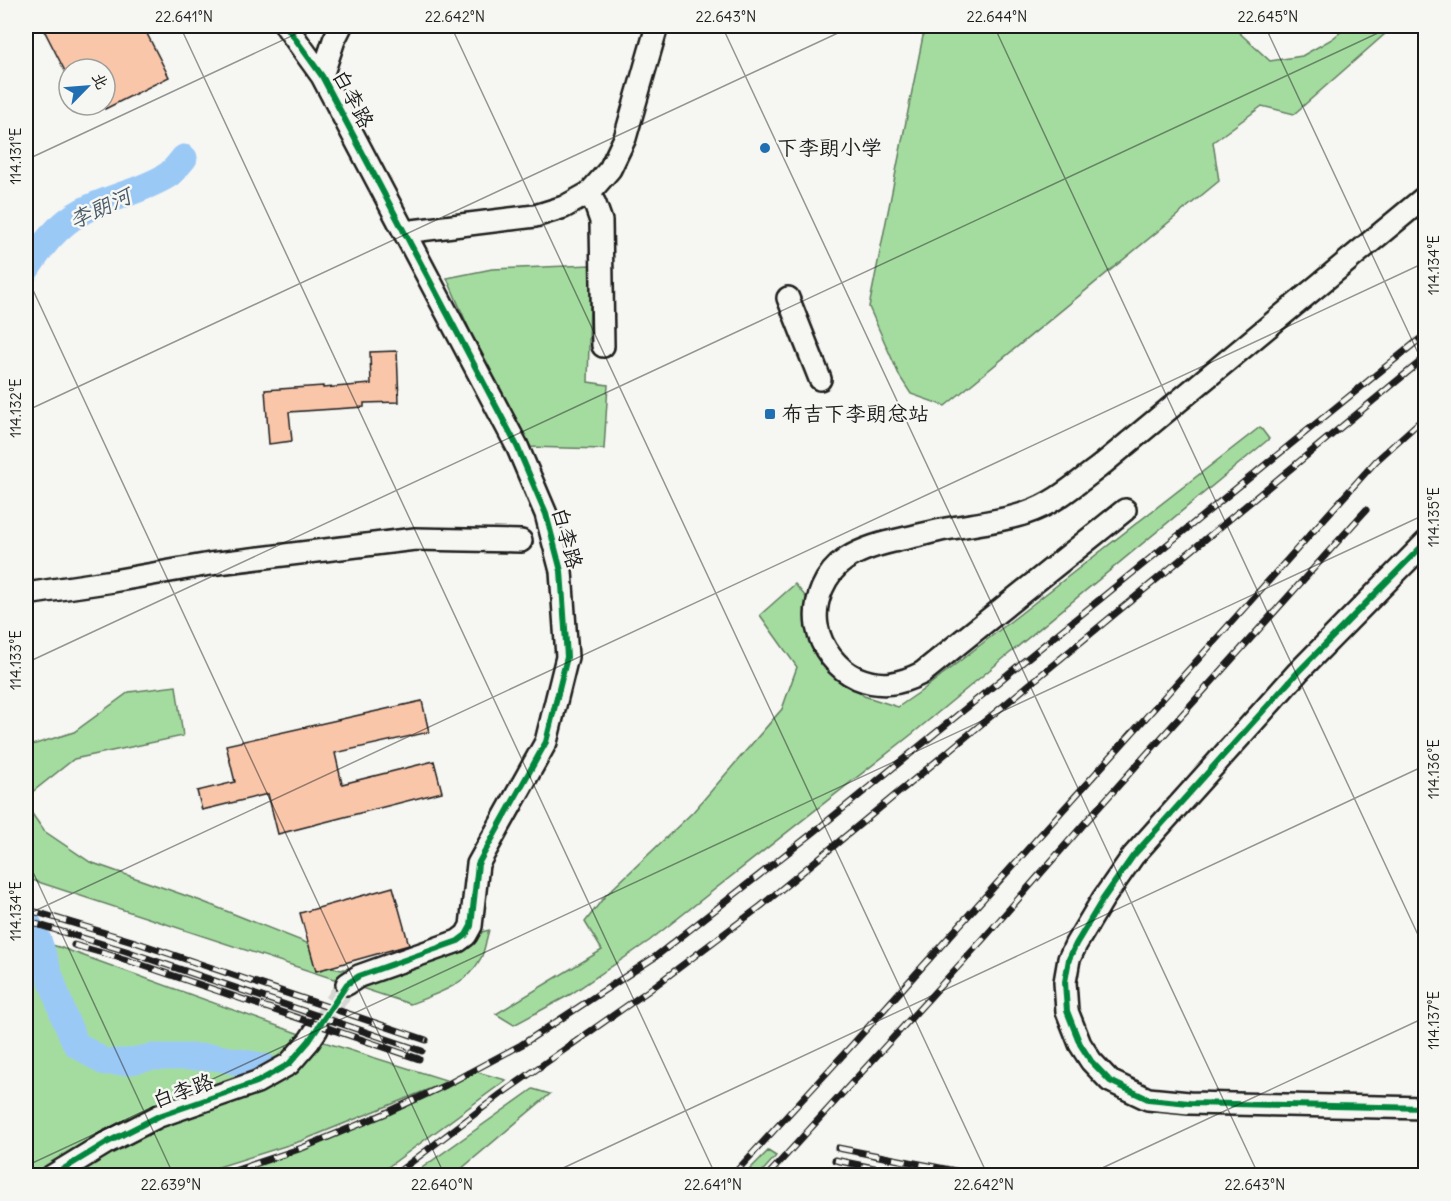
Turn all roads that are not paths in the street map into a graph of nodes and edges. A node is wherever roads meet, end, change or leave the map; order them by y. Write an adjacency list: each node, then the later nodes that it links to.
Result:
1 (286, 26): 4 (street, 白李路)
2 (341, 26): 4 (street)
3 (657, 26): 5 (street)
4 (322, 76): 7 (street, 白李路)
5 (589, 193): 7 (street); 9 (street)
6 (1425, 196): 11 (street)
7 (404, 232): 15 (street, 白李路)
8 (788, 298): 10 (street)
9 (603, 346)
10 (820, 380)
11 (1125, 510)
12 (521, 542): 14 (street)
13 (1425, 542): 17 (street)
14 (26, 594)
15 (346, 984)
16 (317, 1029): 18 (street, 白李路)
17 (1425, 1108)
18 (52, 1176)

